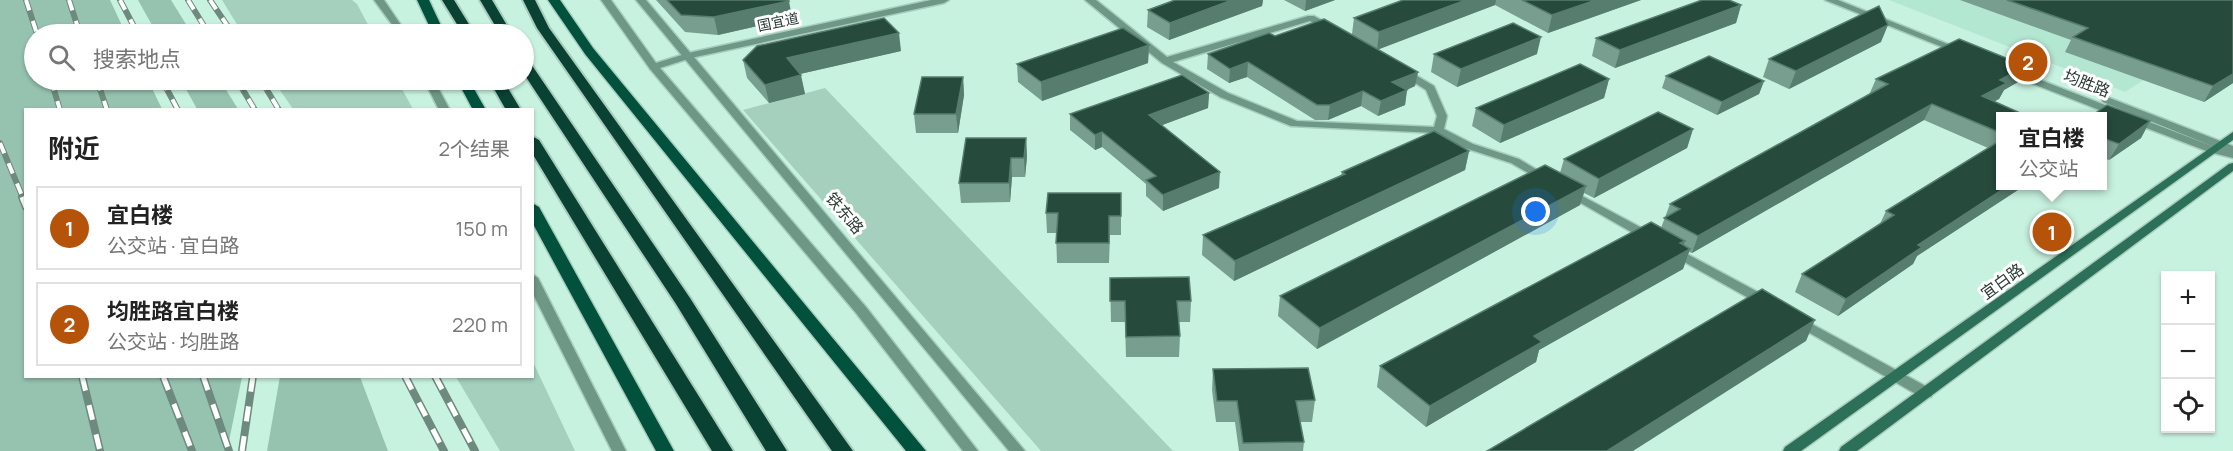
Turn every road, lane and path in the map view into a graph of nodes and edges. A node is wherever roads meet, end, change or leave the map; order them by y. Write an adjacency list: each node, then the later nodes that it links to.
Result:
1 (379, 0): 13 (street)
2 (423, 0): 14 (main road)
3 (486, 0): 16 (highway)
4 (530, 0): 43 (highway)
5 (554, 0): 44 (main road)
6 (606, 0): 22 (street)
7 (641, 0): 18 (street, 铁东路)
8 (944, 0): 18 (street, 国宜道)
9 (1090, 0): 19 (street)
10 (1830, 0): 11 (street)
11 (1849, 0)
12 (448, 1): 15 (highway)
13 (396, 24)
14 (434, 24)
15 (463, 24)
16 (500, 24)
17 (1341, 35): 19 (street)
18 (688, 56): 22 (street, 国宜道); 46 (street, 铁东路)
19 (1165, 61): 30 (street)
20 (1390, 63): 30 (street)
21 (2000, 63): 33 (street, 均胜路)
22 (654, 67): 45 (street)
23 (534, 79): 42 (highway)
24 (434, 90): 27 (street)
25 (469, 90): 28 (main road)
26 (502, 90): 29 (highway)
27 (444, 108)
28 (479, 108)
29 (513, 108)
30 (1438, 130): 37 (street)
31 (2233, 135): 33 (main road, 宜白路)
32 (534, 143): 41 (highway)
33 (2225, 150): 37 (main road, 宜白路)
34 (2233, 166): 38 (main road)
35 (534, 211): 40 (main road)
36 (534, 282): 39 (street)
37 (1897, 376): 38 (street); 47 (main road, 宜白路)
38 (1926, 393): 48 (main road)
39 (619, 451)
40 (665, 451)
41 (723, 451)
42 (777, 451)
43 (843, 451)
44 (917, 451)
45 (970, 451)
46 (1018, 451)
47 (1790, 451)
48 (1846, 451)

